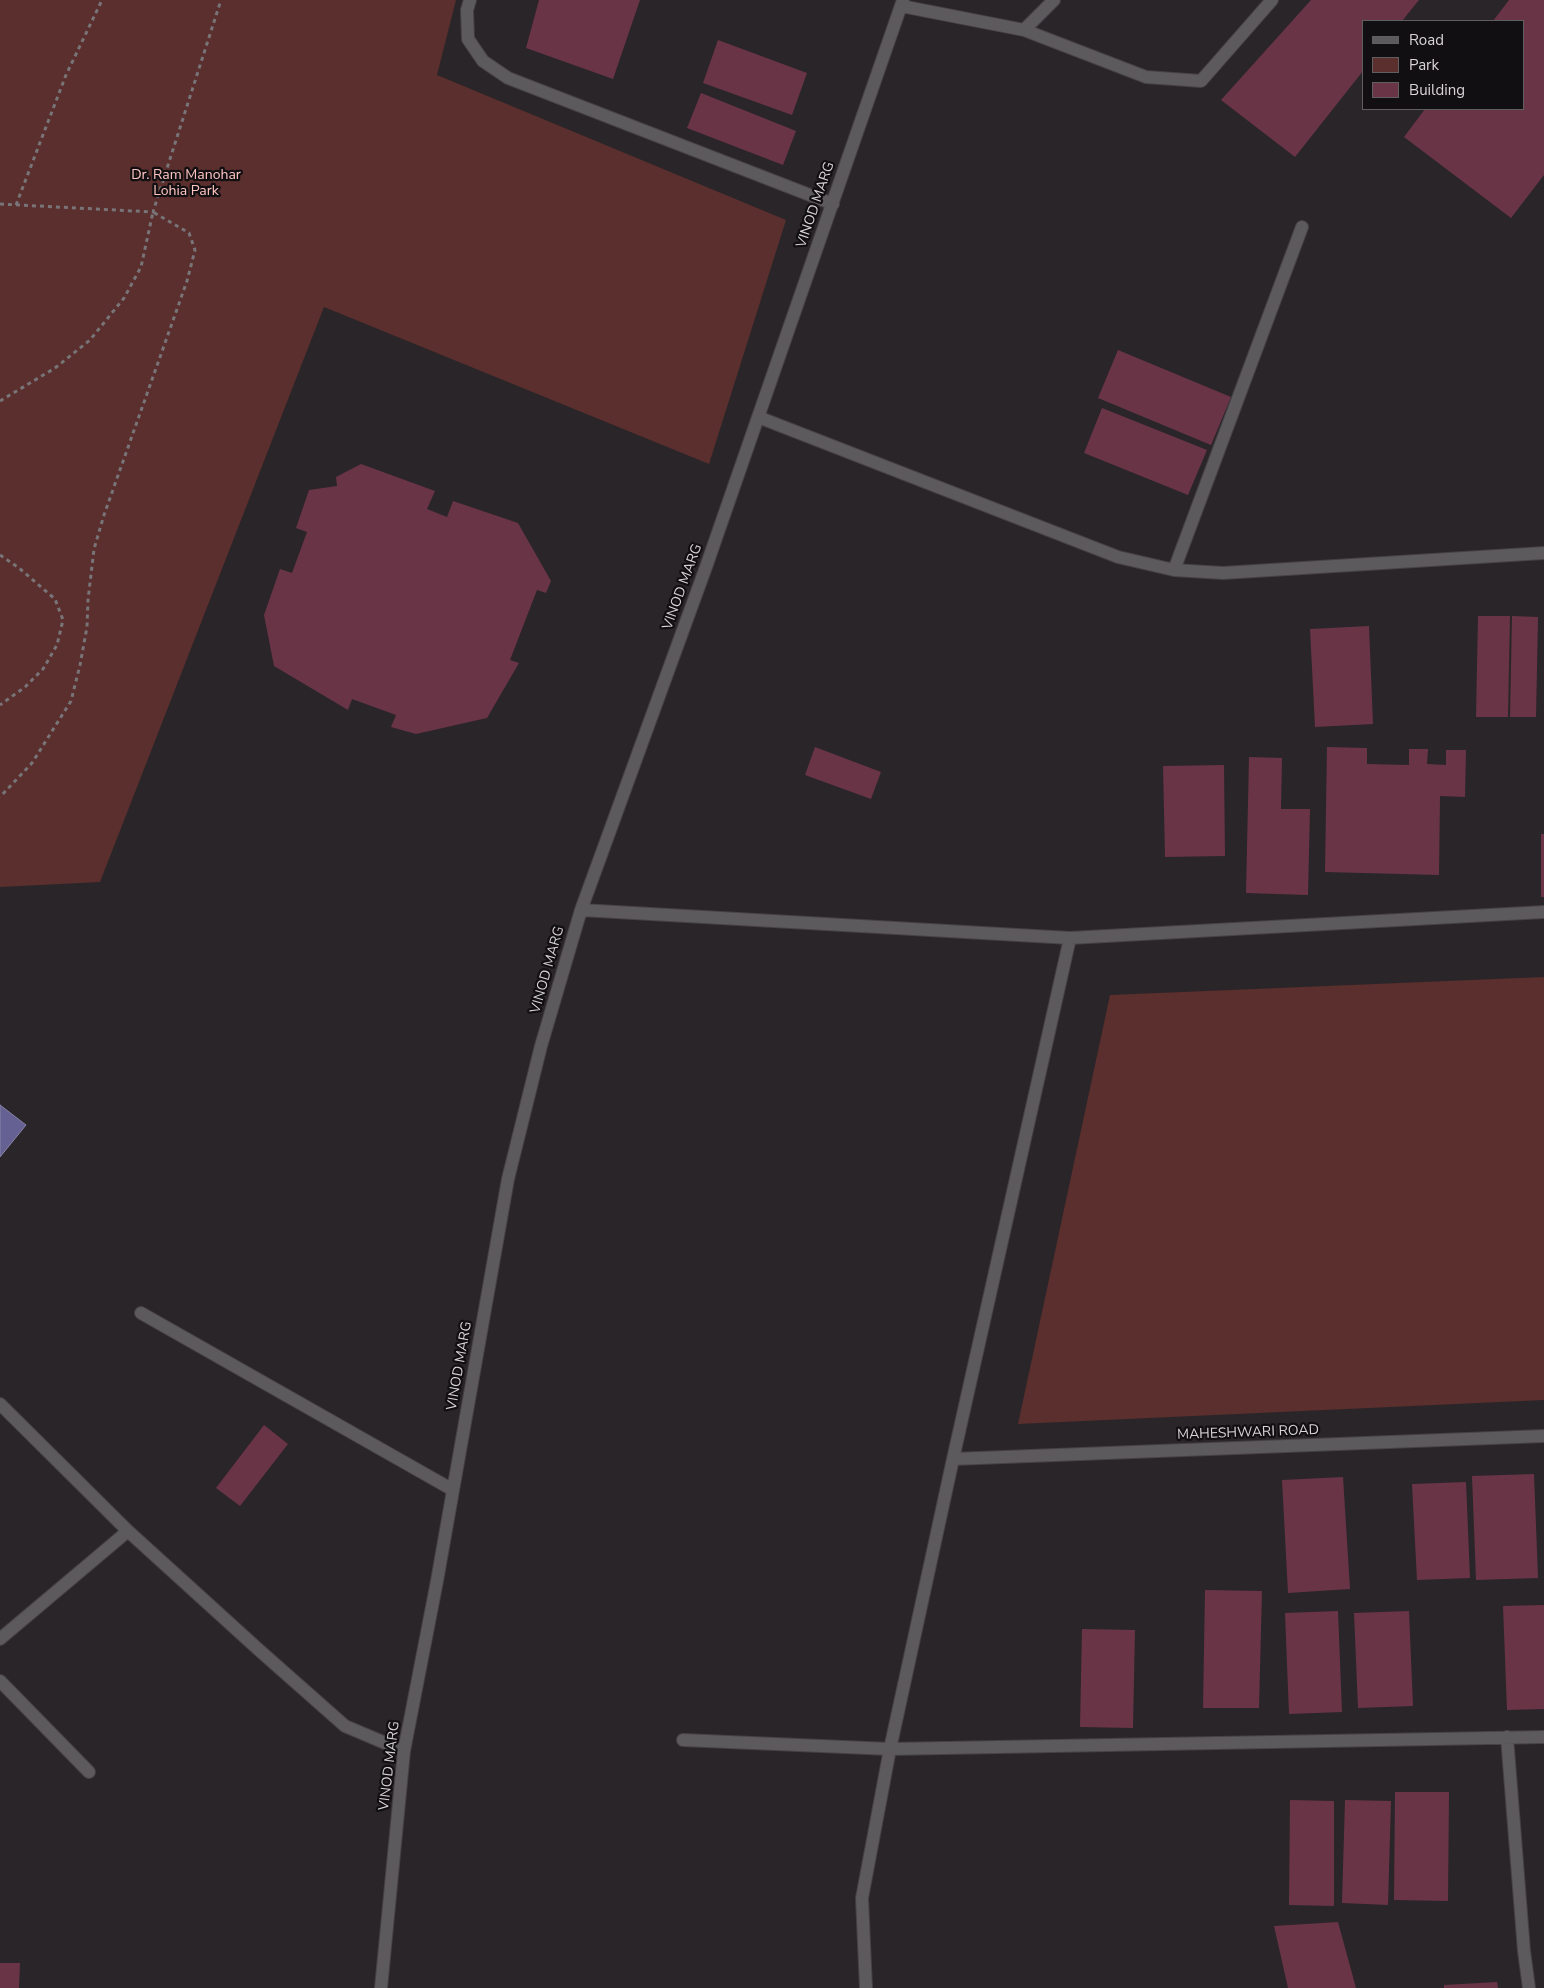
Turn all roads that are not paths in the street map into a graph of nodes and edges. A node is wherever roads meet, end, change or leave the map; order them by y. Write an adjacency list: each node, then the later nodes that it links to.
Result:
1 (470, 0): 6 (street)
2 (1054, 0): 5 (street)
3 (1272, 0): 5 (street)
4 (902, 3): 5 (street); 6 (street, VINOD MARG)
5 (1024, 30)
6 (833, 204): 8 (street, VINOD MARG)
7 (1302, 227): 10 (street)
8 (758, 417): 10 (street); 11 (street, VINOD MARG)
9 (1544, 553): 10 (street)
10 (1174, 570)
11 (581, 910): 13 (street); 18 (street, VINOD MARG)
12 (1544, 912): 13 (street)
13 (1070, 938): 17 (street)
14 (141, 1313): 18 (street)
15 (0, 1404): 19 (street)
16 (1544, 1436): 17 (street, MAHESHWARI ROAD)
17 (953, 1459): 25 (street)
18 (453, 1490): 26 (street, VINOD MARG)
19 (128, 1531): 20 (street); 26 (street)
20 (0, 1638)
21 (0, 1681): 27 (street)
22 (1544, 1737): 23 (street)
23 (1507, 1738): 25 (street); 30 (street)
24 (683, 1740): 25 (street)
25 (890, 1750): 29 (street)
26 (404, 1752): 28 (street, VINOD MARG)
27 (89, 1772)
28 (381, 1988)
29 (866, 1988)
30 (1529, 1988)

